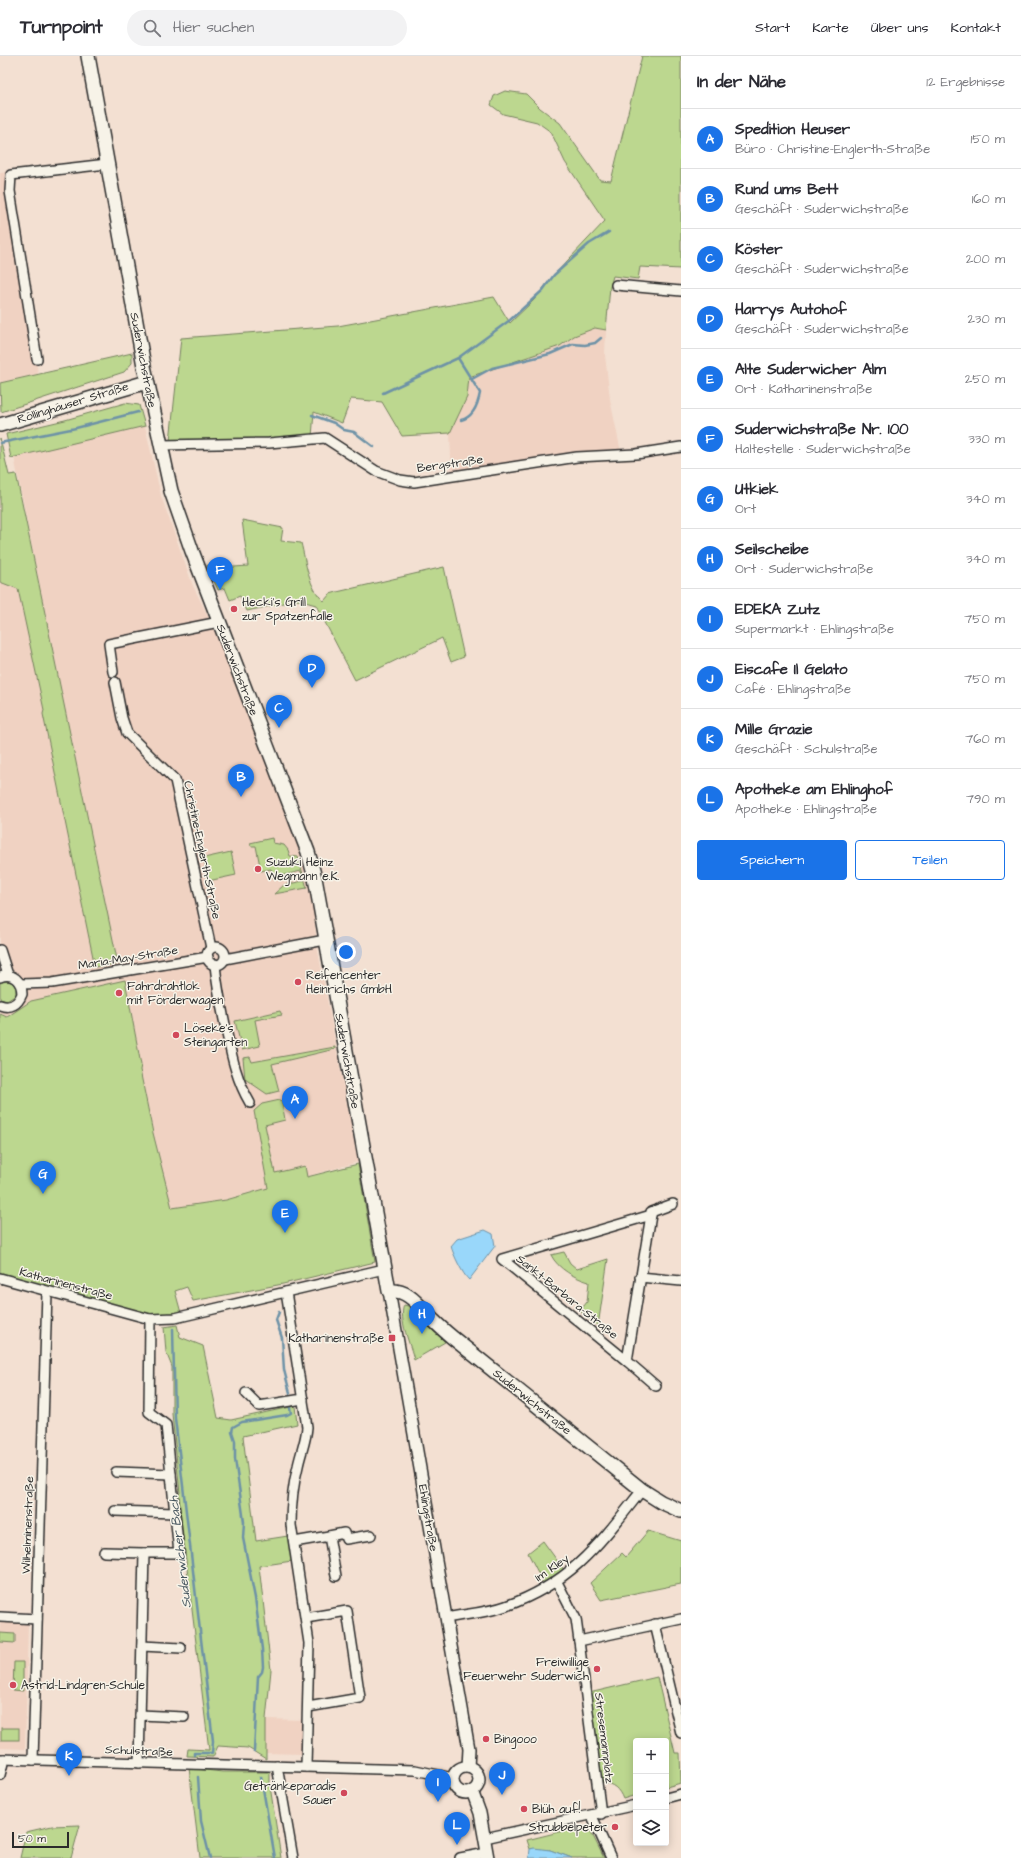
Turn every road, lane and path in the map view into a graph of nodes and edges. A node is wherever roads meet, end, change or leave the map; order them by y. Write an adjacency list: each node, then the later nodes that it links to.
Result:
1 (88, 56): 2 (main road, Suderwichstraße)
2 (107, 164): 5 (street); 6 (main road, Suderwichstraße)
3 (616, 285): 4 (street)
4 (681, 291)
5 (37, 359)
6 (147, 382): 7 (main road, Röllinghäuser Straße); 8 (main road, Suderwichstraße)
7 (0, 425)
8 (160, 445): 9 (street, Bergstraße); 10 (main road, Suderwichstraße)
9 (681, 447)
10 (219, 622): 11 (street); 13 (main road, Suderwichstraße)
11 (113, 672)
12 (115, 682): 14 (street, Christine-Englerth-Straße)
13 (325, 940): 17 (street); 27 (main road, Suderwichstraße)
14 (211, 948): 16 (street); 17 (street)
15 (0, 950): 19 (street)
16 (208, 957): 18 (street); 20 (street, Maria-May-Straße)
17 (225, 958): 18 (street)
18 (215, 964): 24 (street)
19 (4, 976): 21 (street)
20 (52, 983): 21 (street, Maria-May-Straße); 22 (street, Maria-May-Straße)
21 (21, 984): 22 (street)
22 (22, 994): 23 (street, Maria-May-Straße)
23 (0, 1005)
24 (250, 1103)
25 (673, 1204): 26 (street, Sankt-Barbara-Straße)
26 (651, 1215): 28 (street, Sankt-Barbara-Straße); 35 (street, Sankt-Barbara-Straße)
27 (384, 1269): 31 (main road, Ehlingstraße); 33 (street, Katharinenstraße)
28 (640, 1277): 30 (street); 35 (street, Sankt-Barbara-Straße)
29 (0, 1278): 32 (street, Katharinenstraße)
30 (681, 1282)
31 (388, 1291): 41 (main road, Suderwichstraße); 55 (street, Ehlingstraße)
32 (46, 1292): 34 (street, Katharinenstraße); 53 (street, Wilhelminenstraße)
33 (286, 1292): 34 (street, Katharinenstraße); 38 (street)
34 (150, 1319): 40 (street)
35 (626, 1361): 36 (street, Sankt-Barbara-Straße)
36 (656, 1386)
37 (246, 1392): 38 (street)
38 (303, 1399): 47 (street)
39 (116, 1472): 40 (street)
40 (171, 1474): 44 (street)
41 (642, 1490): 43 (main road, Suderwichstraße); 51 (street, Im Kley)
42 (115, 1511): 44 (street)
43 (681, 1511)
44 (175, 1513): 49 (street)
45 (371, 1535): 46 (street)
46 (329, 1536): 47 (street); 50 (street)
47 (294, 1542): 54 (street)
48 (104, 1552): 49 (street)
49 (144, 1553): 59 (street)
50 (336, 1576)
51 (557, 1582): 55 (street, Im Kley); 58 (street, Stresemannplatz)
52 (0, 1617): 53 (street)
53 (37, 1618): 66 (street, Wilhelminenstraße)
54 (306, 1618): 61 (street); 61 (street)
55 (446, 1618): 70 (street, Ehlingstraße)
56 (681, 1619): 57 (street)
57 (655, 1624): 58 (street); 64 (street)
58 (579, 1641): 77 (street, Stresemannplatz)
59 (142, 1646): 60 (street); 62 (street)
60 (181, 1648)
61 (308, 1707): 69 (street)
62 (140, 1715): 63 (street); 67 (street)
63 (184, 1716)
64 (681, 1733)
65 (2, 1759): 66 (street, Schulstraße); 71 (street)
66 (33, 1760): 67 (street, Schulstraße)
67 (139, 1763): 68 (street, Schulstraße)
68 (277, 1766): 69 (street, Schulstraße); 80 (street)
69 (306, 1767): 72 (street, Schulstraße)
70 (468, 1767): 72 (street); 73 (street)
71 (0, 1775)
72 (453, 1778): 73 (street)
73 (472, 1791): 78 (street)
74 (681, 1794): 75 (street)
75 (669, 1797)
76 (633, 1806): 77 (street)
77 (597, 1815): 78 (street); 82 (street, Stresemannplatz)
78 (485, 1838): 79 (street)
79 (488, 1856): 81 (street)
80 (293, 1858)
81 (460, 1858)
82 (611, 1858)

